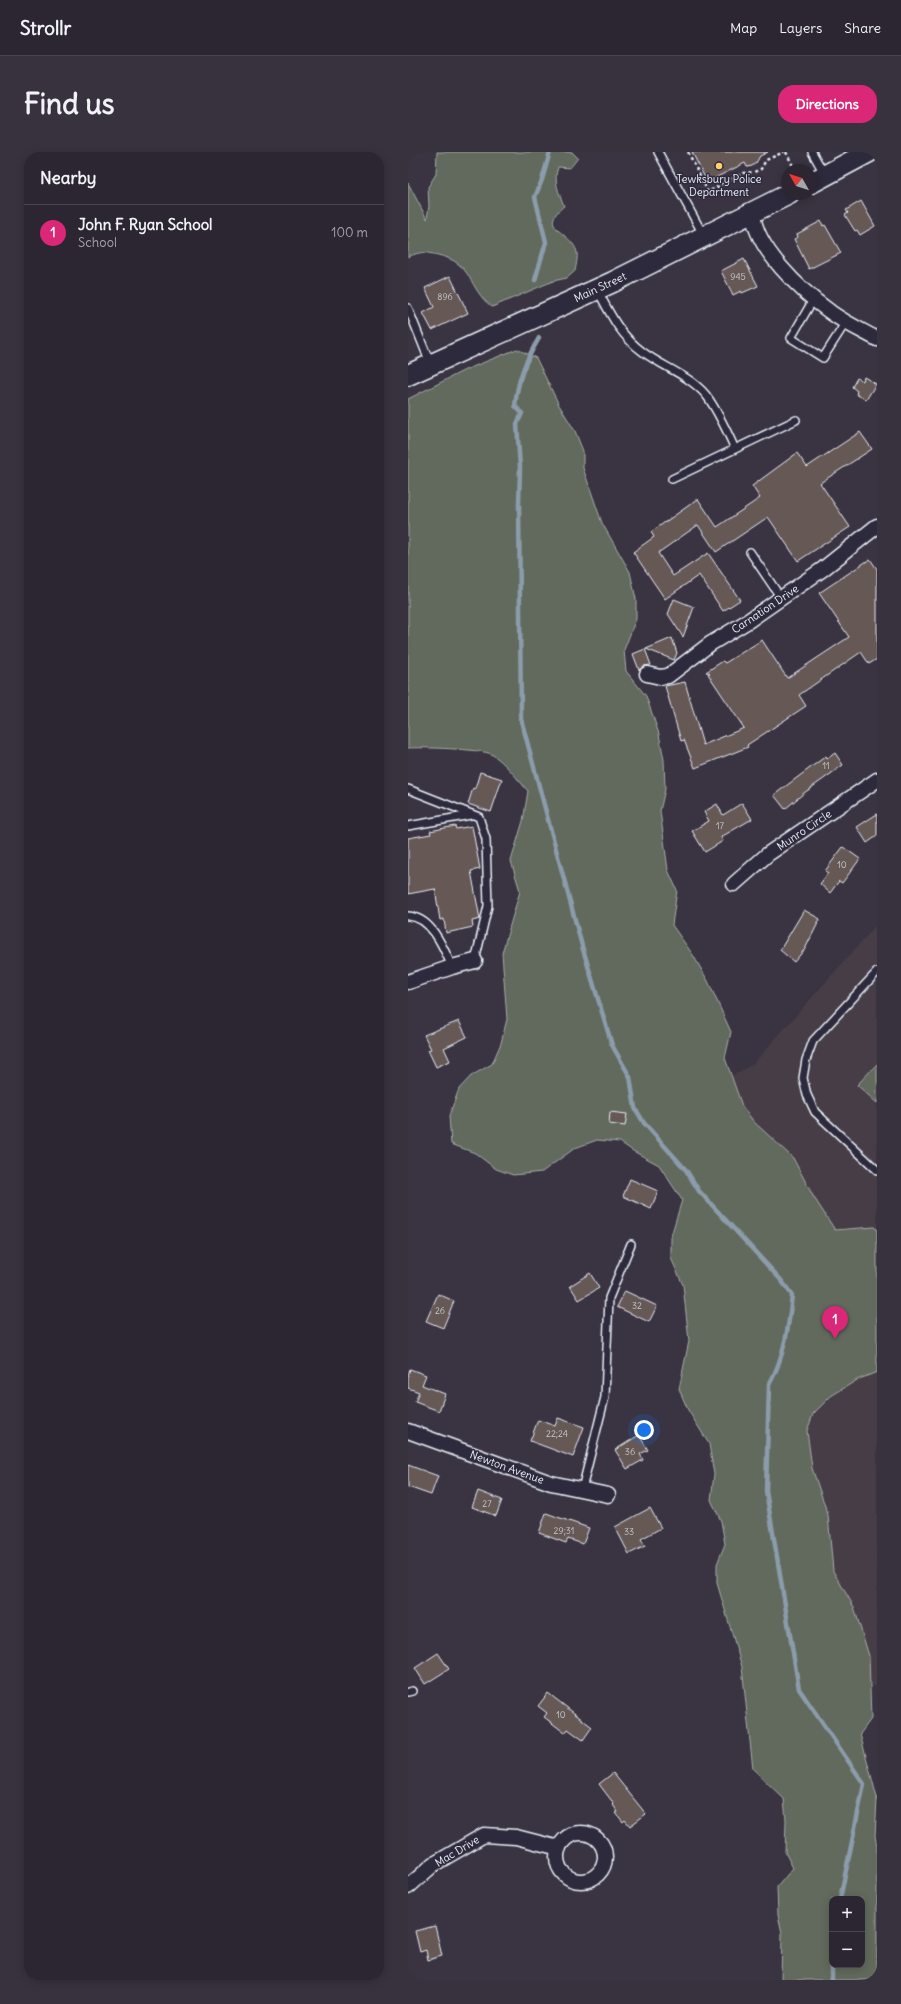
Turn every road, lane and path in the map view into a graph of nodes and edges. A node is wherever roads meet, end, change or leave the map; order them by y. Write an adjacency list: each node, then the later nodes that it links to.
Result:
1 (658, 152): 10 (lane)
2 (688, 152): 3 (path)
3 (785, 152): 6 (path)
4 (812, 152): 7 (lane)
5 (869, 152): 7 (main road)
6 (792, 164)
7 (818, 179)
8 (781, 198): 9 (main road, Main Street)
9 (753, 213): 10 (main road, Main Street); 12 (street)
10 (705, 237): 11 (main road, Main Street)
11 (598, 289): 16 (main road, Main Street); 19 (lane)
12 (814, 300): 14 (street); 14 (lane)
13 (408, 308): 16 (lane)
14 (846, 322): 15 (street)
15 (877, 339)
16 (430, 365): 17 (main road, Main Street)
17 (408, 375)
18 (796, 420): 19 (lane)
19 (736, 449): 20 (lane)
20 (672, 479)
21 (877, 526): 23 (street, Carnation Drive)
22 (750, 552): 23 (lane)
23 (781, 598): 24 (street, Carnation Drive)
24 (647, 674)
25 (877, 780): 29 (street, Munro Circle)
26 (408, 789): 27 (lane)
27 (472, 814): 28 (lane); 31 (lane)
28 (408, 826)
29 (734, 884)
30 (408, 916): 32 (lane)
31 (475, 961): 32 (street)
32 (452, 967): 34 (street)
33 (877, 972): 35 (lane)
34 (408, 982)
35 (877, 1170)
36 (631, 1244): 38 (lane)
37 (408, 1430): 38 (street, Newton Avenue)
38 (582, 1489): 39 (street, Newton Avenue)
39 (608, 1495)
40 (559, 1848): 41 (street, Mac Drive)
41 (408, 1887)

